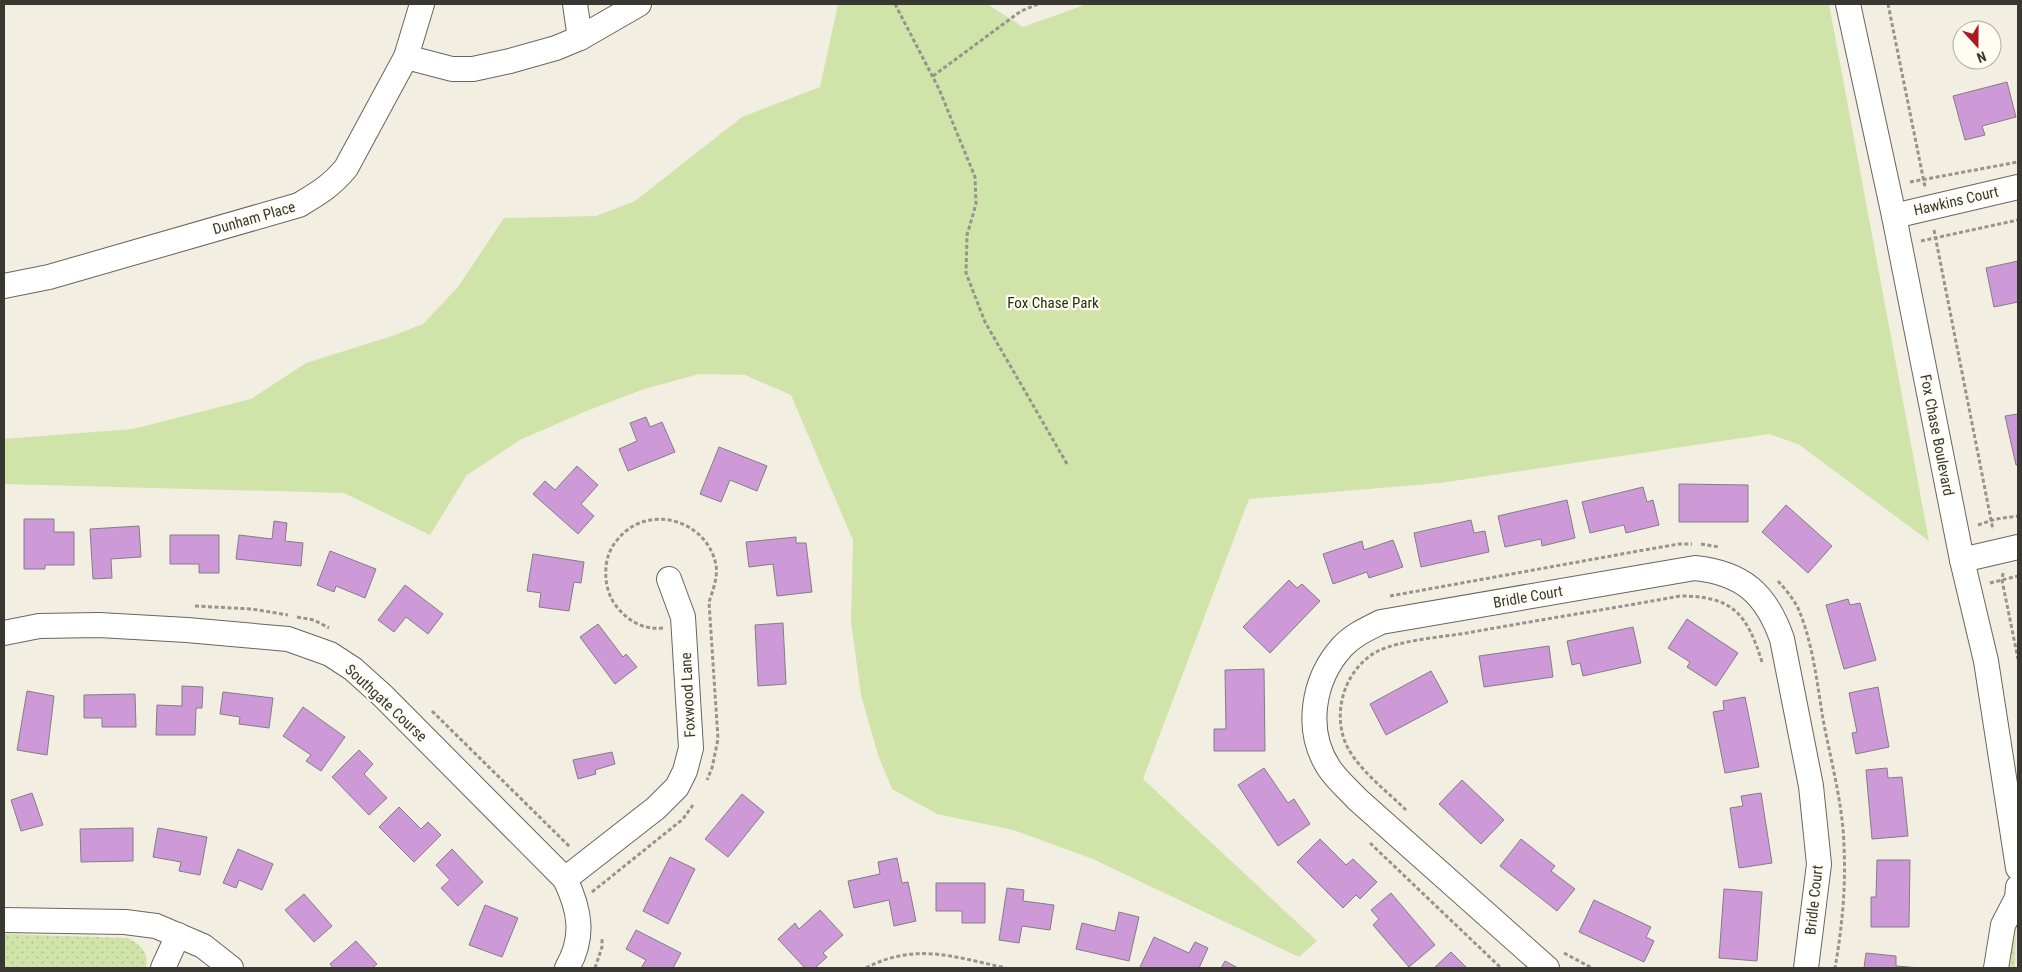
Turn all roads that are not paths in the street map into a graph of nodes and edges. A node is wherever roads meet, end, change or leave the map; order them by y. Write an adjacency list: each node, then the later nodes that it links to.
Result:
1 (422, 4): 6 (street, Dunham Place)
2 (575, 4): 5 (street)
3 (639, 4): 5 (street)
4 (1848, 4): 8 (street, Fox Chase Boulevard)
5 (580, 38): 6 (street)
6 (406, 57): 9 (street, Dunham Place)
7 (2018, 187): 8 (street, Hawkins Court)
8 (1894, 216): 11 (street, Fox Chase Boulevard)
9 (4, 286)
10 (2009, 549): 11 (street)
11 (1962, 560): 14 (street, Fox Chase Boulevard)
12 (669, 579): 15 (street, Foxwood Lane)
13 (4, 633): 15 (street, Southgate Course)
14 (2018, 868)
15 (574, 872): 22 (street, Southgate Course)
16 (2018, 895): 24 (street)
17 (4, 920): 18 (street)
18 (178, 935): 20 (street); 21 (street)
19 (1553, 959): 23 (street, Bridle Court)
20 (163, 968)
21 (231, 968)
22 (567, 968)
23 (1806, 968)
24 (1996, 968)

